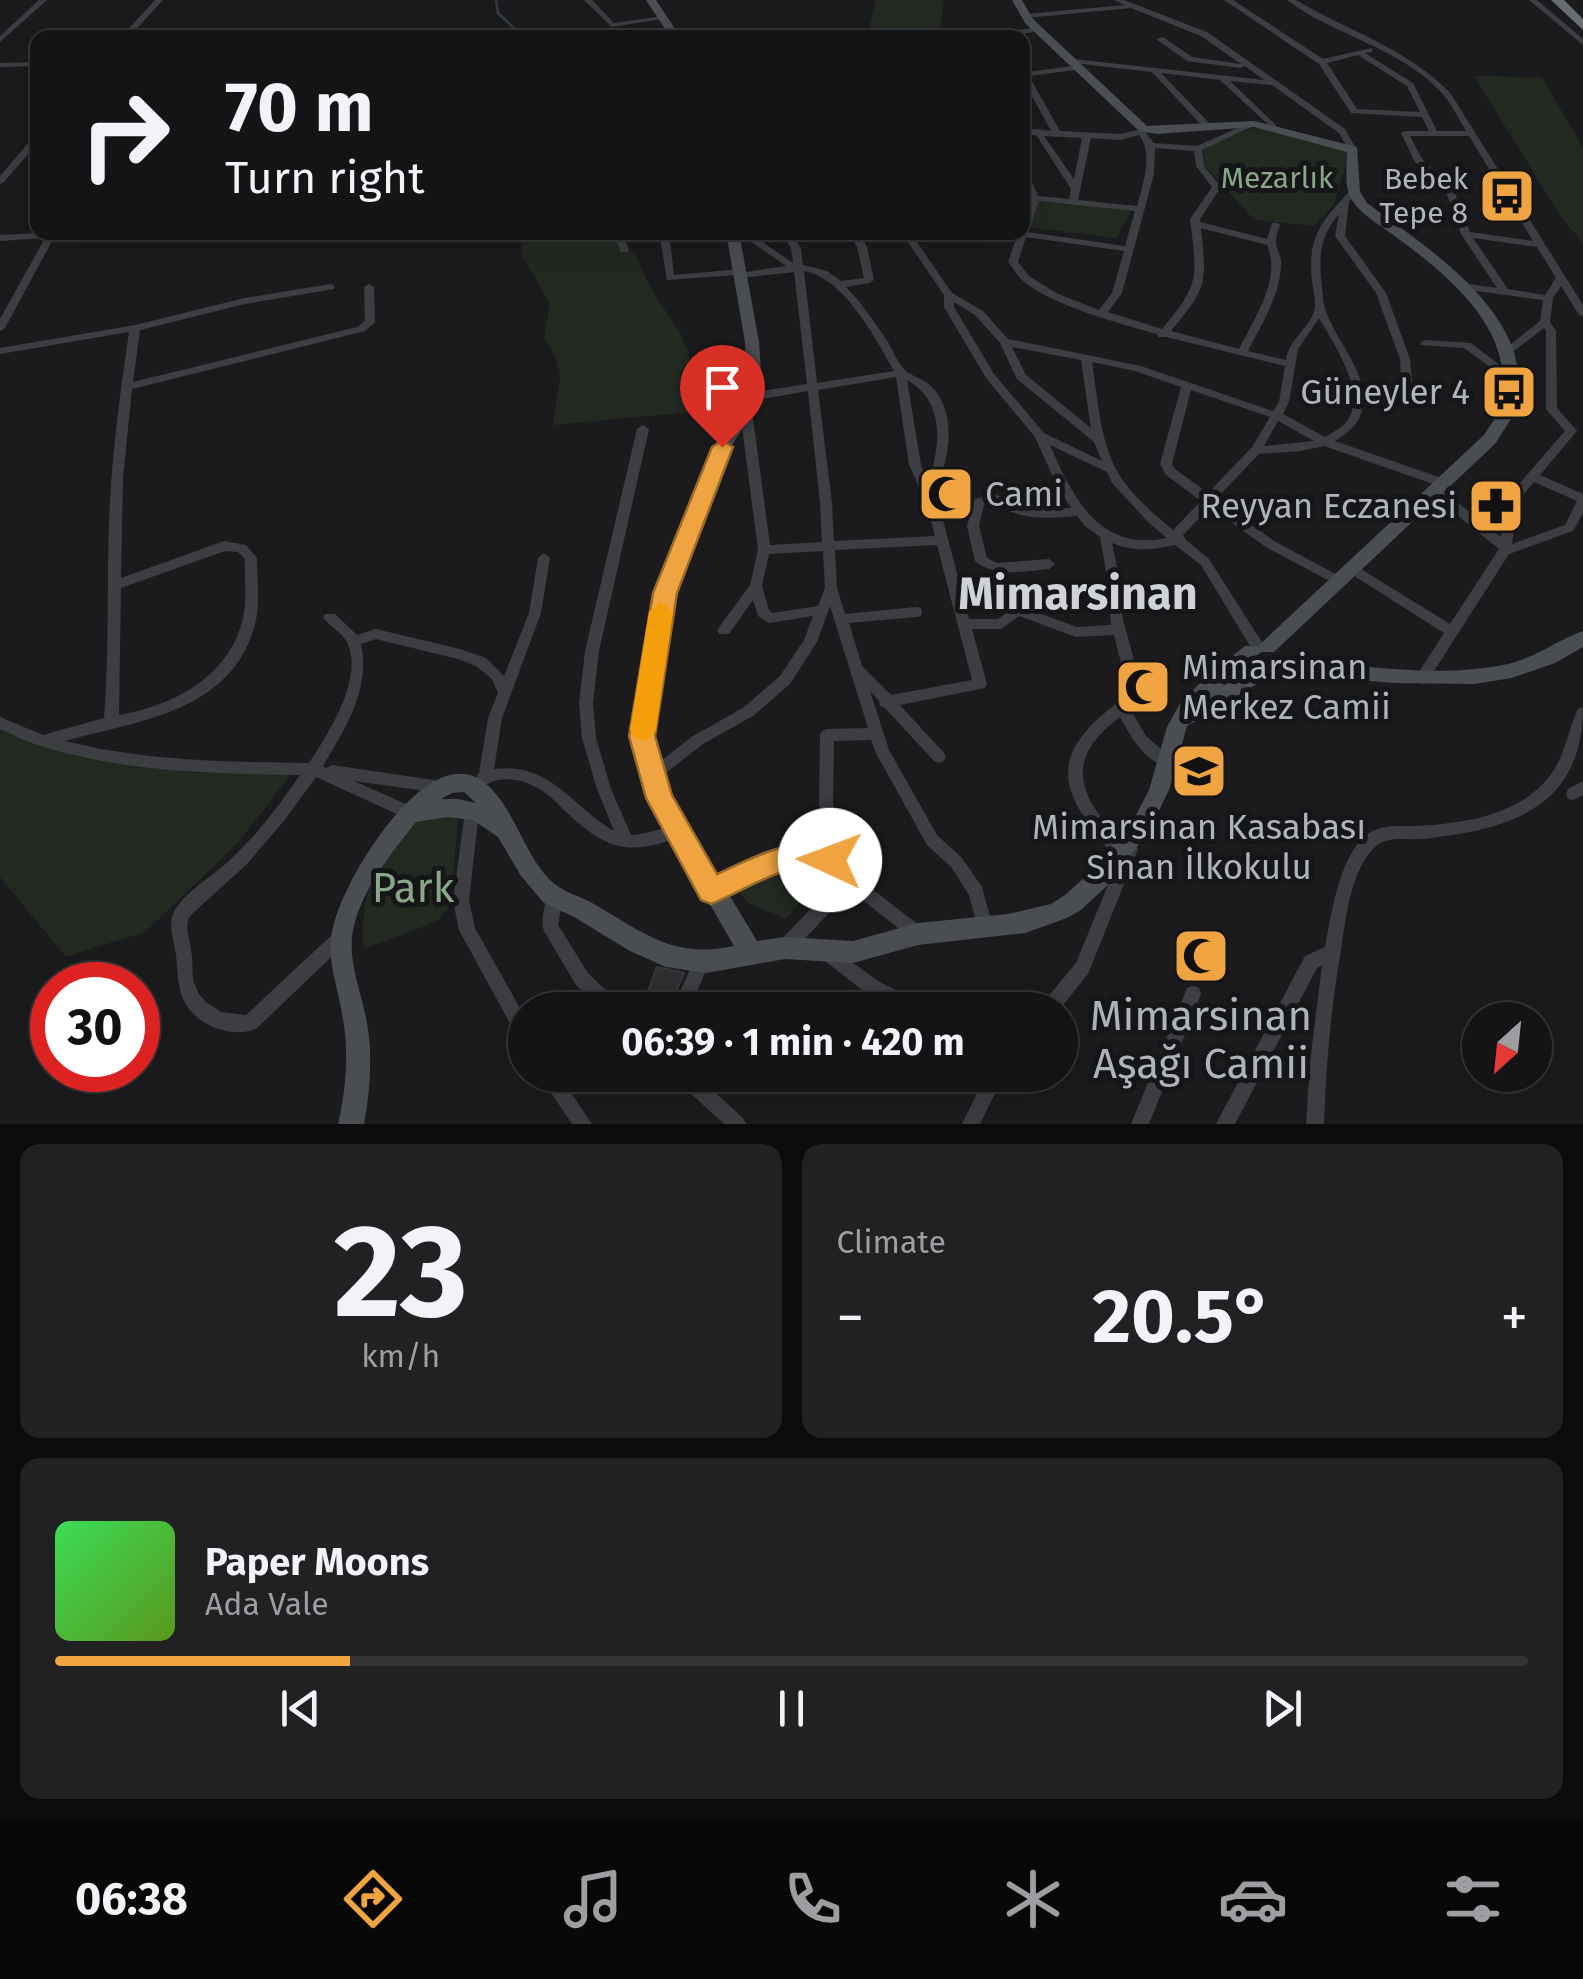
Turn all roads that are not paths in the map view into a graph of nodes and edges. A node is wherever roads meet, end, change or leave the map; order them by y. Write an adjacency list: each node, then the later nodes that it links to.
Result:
1 (43, 0): 24 (street)
2 (159, 0): 19 (street)
3 (588, 0): 15 (street)
4 (650, 0): 15 (street)
5 (1017, 0): 14 (street)
6 (1118, 0): 12 (street)
7 (1228, 0): 28 (street)
8 (1290, 0): 26 (street)
9 (1534, 0): 25 (street)
10 (1556, 0): 17 (highway)
11 (1574, 0): 13 (highway)
12 (1136, 6): 14 (street); 32 (street)
13 (1583, 8)
14 (1026, 16): 18 (street)
15 (664, 18): 20 (street)
16 (979, 25): 21 (street)
17 (1583, 26)
18 (1037, 29): 22 (street); 30 (street)
19 (131, 30)
20 (671, 30)
21 (984, 30)
22 (1030, 30)
23 (1160, 39): 32 (street)
24 (0, 40)
25 (1583, 43)
26 (1380, 47): 27 (street); 39 (street)
27 (1360, 53): 28 (street); 38 (street)
28 (1322, 62): 40 (street)
29 (30, 64): 31 (street)
30 (1076, 64): 33 (street); 34 (street); 50 (street)
31 (0, 65)
32 (1248, 67): 36 (street)
33 (1154, 70): 35 (street); 43 (street)
34 (1030, 72)
35 (1224, 78): 36 (street); 42 (street)
36 (1273, 83): 53 (street)
37 (1030, 84): 46 (street)
38 (1416, 98): 39 (street); 40 (street)
39 (1450, 99): 49 (street)
40 (1425, 115): 48 (street)
41 (1254, 124): 42 (street); 43 (street); 52 (street)
42 (1273, 127): 53 (street)
43 (1210, 128): 50 (street)
44 (1038, 131): 45 (street); 46 (street); 56 (street)
45 (1030, 132)
46 (1056, 132): 47 (street)
47 (1087, 134): 50 (street); 56 (street)
48 (1434, 134): 49 (street); 65 (street)
49 (1471, 134): 79 (street)
50 (1147, 136): 52 (street); 61 (street)
51 (30, 146): 54 (street)
52 (1198, 148): 63 (street)
53 (1354, 150): 57 (street)
54 (0, 181)
55 (1030, 187): 59 (street)
56 (1075, 188): 60 (street)
57 (1350, 196): 86 (street); 92 (street); 113 (street)
58 (1030, 198): 59 (street)
59 (1036, 199): 60 (street); 62 (street)
60 (1073, 202): 61 (street)
61 (1140, 209): 80 (street)
62 (1030, 212)
63 (1196, 224): 78 (street); 98 (street)
64 (1275, 225): 78 (street)
65 (1466, 234): 79 (street); 89 (street)
66 (1030, 235): 80 (street)
67 (30, 236): 68 (street)
68 (0, 238)
69 (50, 240): 96 (street)
70 (620, 240): 81 (street)
71 (665, 240): 83 (street)
72 (734, 240): 83 (street)
73 (753, 240): 82 (street)
74 (790, 240): 82 (street)
75 (858, 240): 85 (street)
76 (914, 240): 90 (street)
77 (1018, 240): 93 (street)
78 (1270, 243): 103 (street)
79 (1537, 244): 84 (street)
80 (1129, 249): 93 (street)
81 (624, 250)
82 (799, 270): 83 (street); 85 (street); 112 (street)
83 (741, 274): 106 (street)
84 (1561, 278): 91 (street); 94 (street)
85 (837, 285): 107 (street)
86 (1462, 286): 89 (street); 102 (street)
87 (330, 287): 97 (street)
88 (369, 287): 111 (street)
89 (1504, 290): 91 (street)
90 (949, 295): 99 (street); 118 (street)
91 (1548, 298): 95 (street)
92 (1320, 310): 105 (street); 113 (street)
93 (1102, 313): 98 (street)
94 (1583, 313)
95 (1545, 322): 102 (street); 117 (street)
96 (0, 328)
97 (135, 328): 101 (street); 111 (street)
98 (1162, 334): 103 (street)
99 (1005, 342): 104 (street); 119 (street)
100 (1425, 343): 109 (street)
101 (0, 351)
102 (1506, 352): 109 (street)
103 (1242, 353): 105 (street)
104 (1086, 360): 110 (street); 119 (street)
105 (1290, 364): 115 (street)
106 (754, 372): 108 (street); 114 (street)
107 (901, 373): 112 (street); 125 (street); 125 (street)
108 (714, 374)
109 (1510, 376): 124 (street)
110 (1186, 385): 115 (street); 126 (street)
111 (126, 387): 139 (street)
112 (814, 389): 114 (street); 132 (street)
113 (1361, 394): 120 (street)
114 (748, 404): 134 (street); 166 (street)
115 (1278, 416): 120 (street); 121 (street)
116 (643, 428): 174 (street)
117 (1577, 428): 123 (street)
118 (1040, 436): 122 (street); 128 (street)
119 (1099, 440): 122 (street)
120 (1326, 442): 121 (street); 124 (street)
121 (1256, 450): 126 (street)
122 (1112, 470): 129 (street)
123 (1534, 477): 127 (street); 133 (street)
124 (1439, 487): 133 (street); 137 (street)
125 (928, 495): 131 (street)
126 (1206, 499): 129 (street); 138 (street)
127 (1583, 500): 133 (street)
128 (1079, 512): 130 (street); 136 (street)
129 (1179, 537): 130 (street); 152 (street)
130 (1105, 539): 148 (street)
131 (940, 540): 132 (street); 146 (street)
132 (828, 548): 134 (street); 141 (street)
133 (1505, 549): 149 (street)
134 (764, 550): 140 (street)
135 (544, 558): 155 (street)
136 (1049, 564)
137 (1352, 569): 138 (street); 149 (street)
138 (1340, 580): 152 (street)
139 (116, 585): 159 (street); 159 (street)
140 (756, 586): 142 (street); 147 (street)
141 (831, 588): 142 (street); 145 (street)
142 (823, 610): 166 (street)
143 (916, 612): 145 (street)
144 (330, 618): 151 (street)
145 (840, 619): 153 (street)
146 (964, 624): 148 (street); 156 (street)
147 (724, 630)
148 (1119, 630): 157 (street)
149 (1450, 630): 154 (street)
150 (1583, 638): 154 (street)
151 (353, 642): 155 (street); 165 (street)
152 (1266, 655): 154 (street); 164 (street)
153 (854, 664): 156 (street); 161 (street)
154 (1422, 678)
155 (506, 694): 167 (street)
156 (885, 702): 163 (street)
157 (1125, 705): 164 (street); 175 (street)
158 (1583, 713): 185 (street)
159 (111, 722): 162 (street)
160 (0, 723): 162 (street)
161 (876, 734): 176 (street); 180 (street)
162 (42, 741): 165 (street)
163 (940, 757)
164 (1165, 761): 171 (street)
165 (314, 769): 168 (street); 170 (street); 182 (street)
166 (653, 776): 172 (street)
167 (480, 781): 168 (street); 173 (street); 174 (street)
168 (440, 787): 170 (street)
169 (472, 810): 170 (street); 173 (street); 193 (street)
170 (412, 814): 182 (street)
171 (1138, 830): 175 (street); 191 (street)
172 (677, 831): 174 (street); 178 (street)
173 (506, 837): 179 (street)
174 (626, 842)
175 (1119, 852): 180 (street)
176 (830, 860): 177 (street); 178 (street)
177 (847, 882): 181 (street); 183 (street)
178 (711, 890): 186 (street)
179 (555, 898): 187 (street); 188 (street)
180 (986, 926): 181 (street)
181 (918, 934): 184 (street)
182 (342, 937): 197 (street)
183 (785, 948): 184 (street); 186 (street)
184 (825, 950): 190 (street)
185 (1334, 951): 202 (street); 203 (street)
186 (751, 954): 187 (street)
187 (702, 961): 189 (street)
188 (595, 992)
189 (688, 992)
190 (882, 992)
191 (1063, 992)
192 (1193, 994): 201 (street)
193 (508, 1004)
194 (560, 1092): 198 (street)
195 (702, 1092): 199 (street)
196 (987, 1092): 200 (street)
197 (351, 1124)
198 (583, 1124)
199 (737, 1124)
200 (971, 1124)
201 (1140, 1124)
202 (1224, 1124)
203 (1315, 1124)

